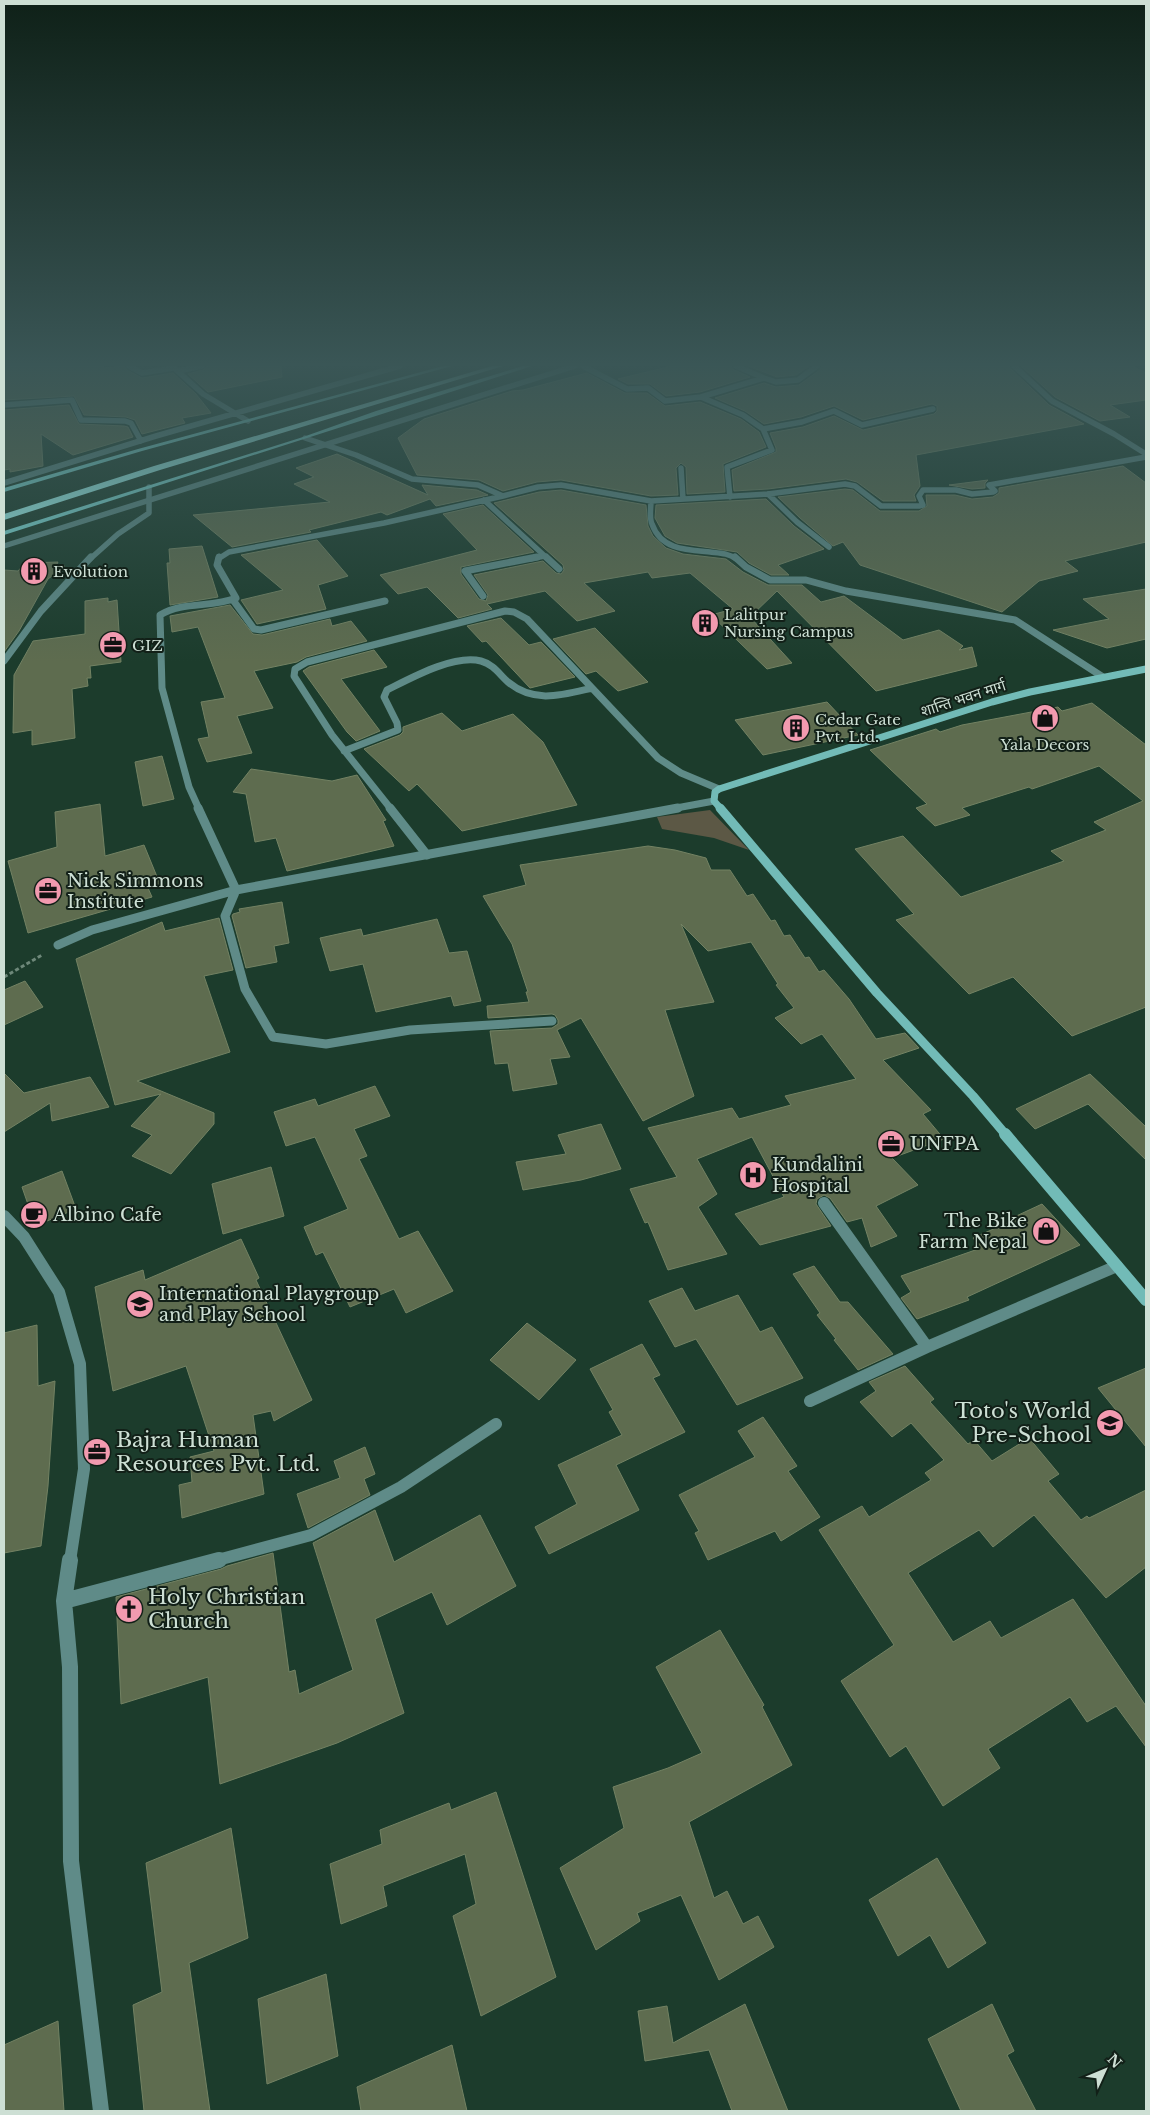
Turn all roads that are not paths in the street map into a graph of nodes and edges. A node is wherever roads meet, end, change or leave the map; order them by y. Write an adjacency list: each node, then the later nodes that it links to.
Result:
1 (64, 465): 11 (street)
2 (90, 465): 13 (main road)
3 (144, 465): 14 (highway)
4 (168, 465): 22 (highway)
5 (220, 465): 12 (main road)
6 (259, 465): 18 (street)
7 (379, 465): 16 (street)
8 (733, 465): 17 (street)
9 (1094, 465): 15 (street)
10 (681, 468): 20 (street)
11 (4, 483)
12 (149, 487): 18 (street); 23 (main road)
13 (4, 490)
14 (59, 490)
15 (768, 494): 17 (street); 25 (street)
16 (502, 496): 19 (street); 21 (street)
17 (730, 497): 20 (street)
18 (150, 499): 24 (street); 31 (street)
19 (484, 500): 26 (street); 29 (street)
20 (683, 500): 21 (street)
21 (651, 501): 33 (street)
22 (4, 517)
23 (4, 533)
24 (4, 546)
25 (829, 547)
26 (544, 556): 27 (street); 28 (street)
27 (559, 569)
28 (483, 596)
29 (233, 600): 30 (street); 39 (street)
30 (385, 601)
31 (4, 661)
32 (1146, 669): 33 (main road, शान्ति भवन मार्ग)
33 (1103, 677): 36 (main road, शान्ति भवन मार्ग)
34 (592, 688): 35 (street); 35 (street); 36 (street)
35 (344, 750): 38 (street)
36 (718, 789): 37 (main road)
37 (714, 801): 38 (street); 44 (main road)
38 (427, 855): 39 (street)
39 (236, 890): 40 (street); 41 (street)
40 (58, 945)
41 (552, 1021)
42 (824, 1203): 46 (street)
43 (4, 1216): 49 (street)
44 (1117, 1266): 45 (main road); 46 (street)
45 (1146, 1300)
46 (927, 1347): 47 (street)
47 (810, 1401)
48 (496, 1424): 49 (street)
49 (64, 1601): 50 (street)
50 (101, 2111)

